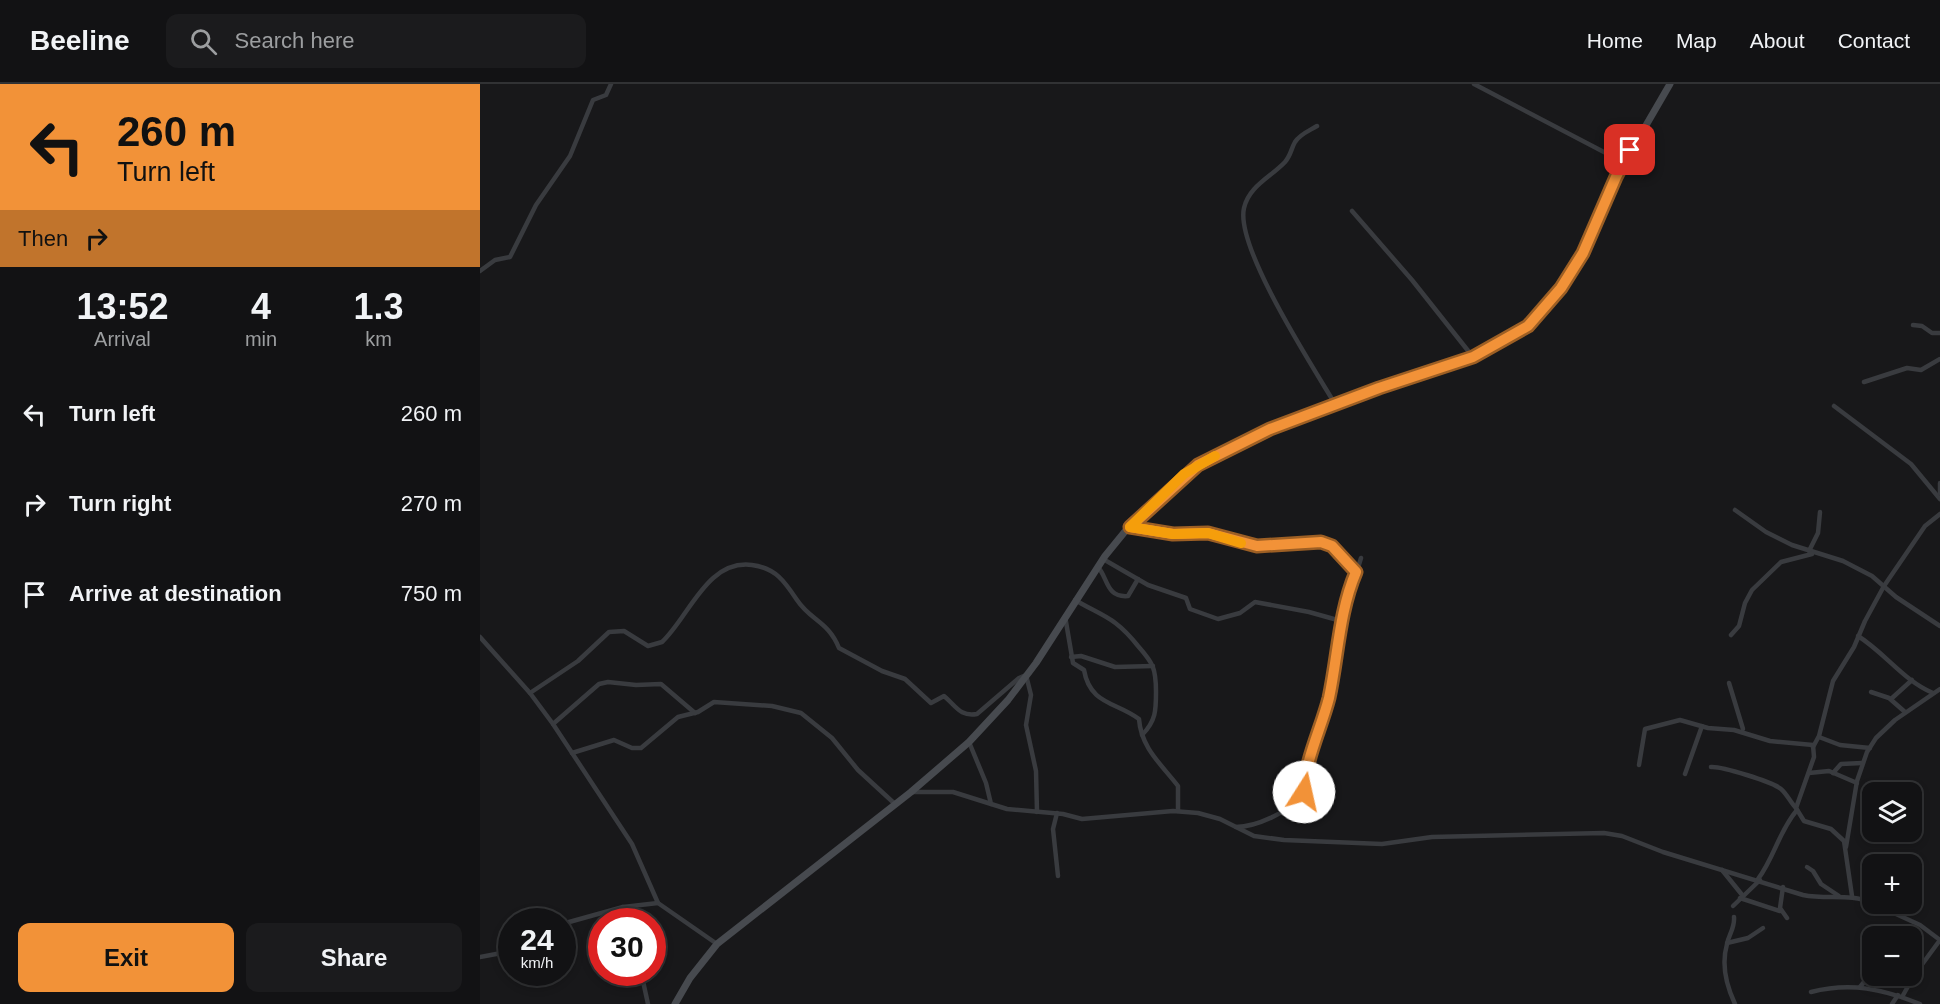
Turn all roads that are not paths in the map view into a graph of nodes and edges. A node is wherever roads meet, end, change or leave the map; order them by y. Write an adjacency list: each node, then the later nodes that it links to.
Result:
1 (611, 84): 7 (street)
2 (1474, 84): 5 (street)
3 (1670, 84): 5 (street)
4 (1317, 126): 13 (street)
5 (1623, 162): 10 (street)
6 (1352, 211): 10 (street)
7 (480, 271)
8 (1913, 325): 9 (street)
9 (1940, 333)
10 (1473, 357): 13 (street)
11 (1940, 359): 12 (street)
12 (1864, 382)
13 (1335, 404): 21 (street)
14 (1834, 406): 17 (street)
15 (1940, 483): 16 (street)
16 (1940, 492)
17 (1940, 500)
18 (1735, 510): 22 (street)
19 (1820, 512): 22 (street)
20 (1940, 514): 29 (street)
21 (1130, 527): 25 (street); 27 (street)
22 (1809, 551): 23 (street)
23 (1815, 553): 29 (street); 34 (street)
24 (1361, 558): 27 (street)
25 (1103, 559): 26 (street); 28 (street)
26 (1098, 567): 28 (street); 30 (street)
27 (1356, 572): 32 (street)
28 (1138, 579): 32 (street)
29 (1884, 586): 33 (street); 35 (street)
30 (1074, 600): 31 (street); 38 (street)
31 (1065, 616): 37 (street); 39 (street)
32 (1341, 621): 74 (street)
33 (1939, 624)
34 (1731, 635)
35 (1858, 636): 40 (street); 55 (street)
36 (480, 637): 44 (street)
37 (1071, 657): 38 (street); 53 (street)
38 (1153, 666): 53 (street)
39 (1026, 675): 44 (street); 56 (street); 72 (street)
40 (1912, 680): 45 (street); 46 (street)
41 (1729, 682): 52 (street)
42 (1940, 689): 45 (street)
43 (1870, 692): 46 (street)
44 (531, 693): 49 (street)
45 (1933, 693): 47 (street)
46 (1891, 699): 47 (street)
47 (1905, 712): 58 (street)
48 (695, 713): 49 (street); 59 (street); 68 (street)
49 (553, 724): 59 (street)
50 (1702, 726): 51 (street); 61 (street); 64 (street)
51 (1728, 729): 52 (street); 54 (street)
52 (1743, 729): 54 (street)
53 (1142, 735): 71 (street)
54 (1749, 735): 57 (street)
55 (1819, 737): 57 (street); 58 (street)
56 (969, 742): 67 (street); 69 (street)
57 (1813, 747): 65 (street)
58 (1870, 748): 60 (street)
59 (572, 753): 85 (street)
60 (1862, 763): 63 (street); 66 (street)
61 (1639, 765)
62 (1712, 767): 70 (street)
63 (1833, 773): 65 (street); 66 (street)
64 (1685, 774)
65 (1809, 774): 70 (street)
66 (1857, 783): 75 (street)
67 (911, 792): 68 (street); 69 (street)
68 (895, 804): 96 (street)
69 (991, 804): 72 (street)
70 (1796, 809): 75 (street); 79 (street)
71 (1178, 811): 73 (street); 74 (street)
72 (1037, 812): 73 (street)
73 (1058, 813): 78 (street)
74 (1236, 827): 77 (street)
75 (1846, 847): 81 (street)
76 (1806, 867): 83 (street)
77 (1722, 870): 79 (street); 82 (street)
78 (1058, 876)
79 (1759, 879): 80 (street); 82 (street)
80 (1782, 887): 83 (street); 88 (street)
81 (1852, 896): 83 (street); 84 (street)
82 (1742, 897): 86 (street); 88 (street)
83 (1841, 897)
84 (1862, 900)
85 (658, 903): 87 (street); 96 (street)
86 (1733, 906)
87 (623, 907): 92 (street)
88 (1780, 911): 91 (street)
89 (1895, 914): 94 (street)
90 (1734, 917): 95 (street)
91 (1787, 918)
92 (576, 920)
93 (1763, 928): 95 (street)
94 (1940, 940): 103 (street)
95 (1727, 943): 106 (street)
96 (717, 944): 105 (street)
97 (498, 954): 98 (street)
98 (480, 957)
99 (1862, 984): 101 (street)
100 (644, 986): 104 (street)
101 (1860, 987): 102 (street); 103 (street)
102 (1811, 992)
103 (1900, 996): 107 (street); 108 (street)
104 (648, 1004)
105 (675, 1004)
106 (1735, 1004)
107 (1892, 1004)
108 (1920, 1004)

